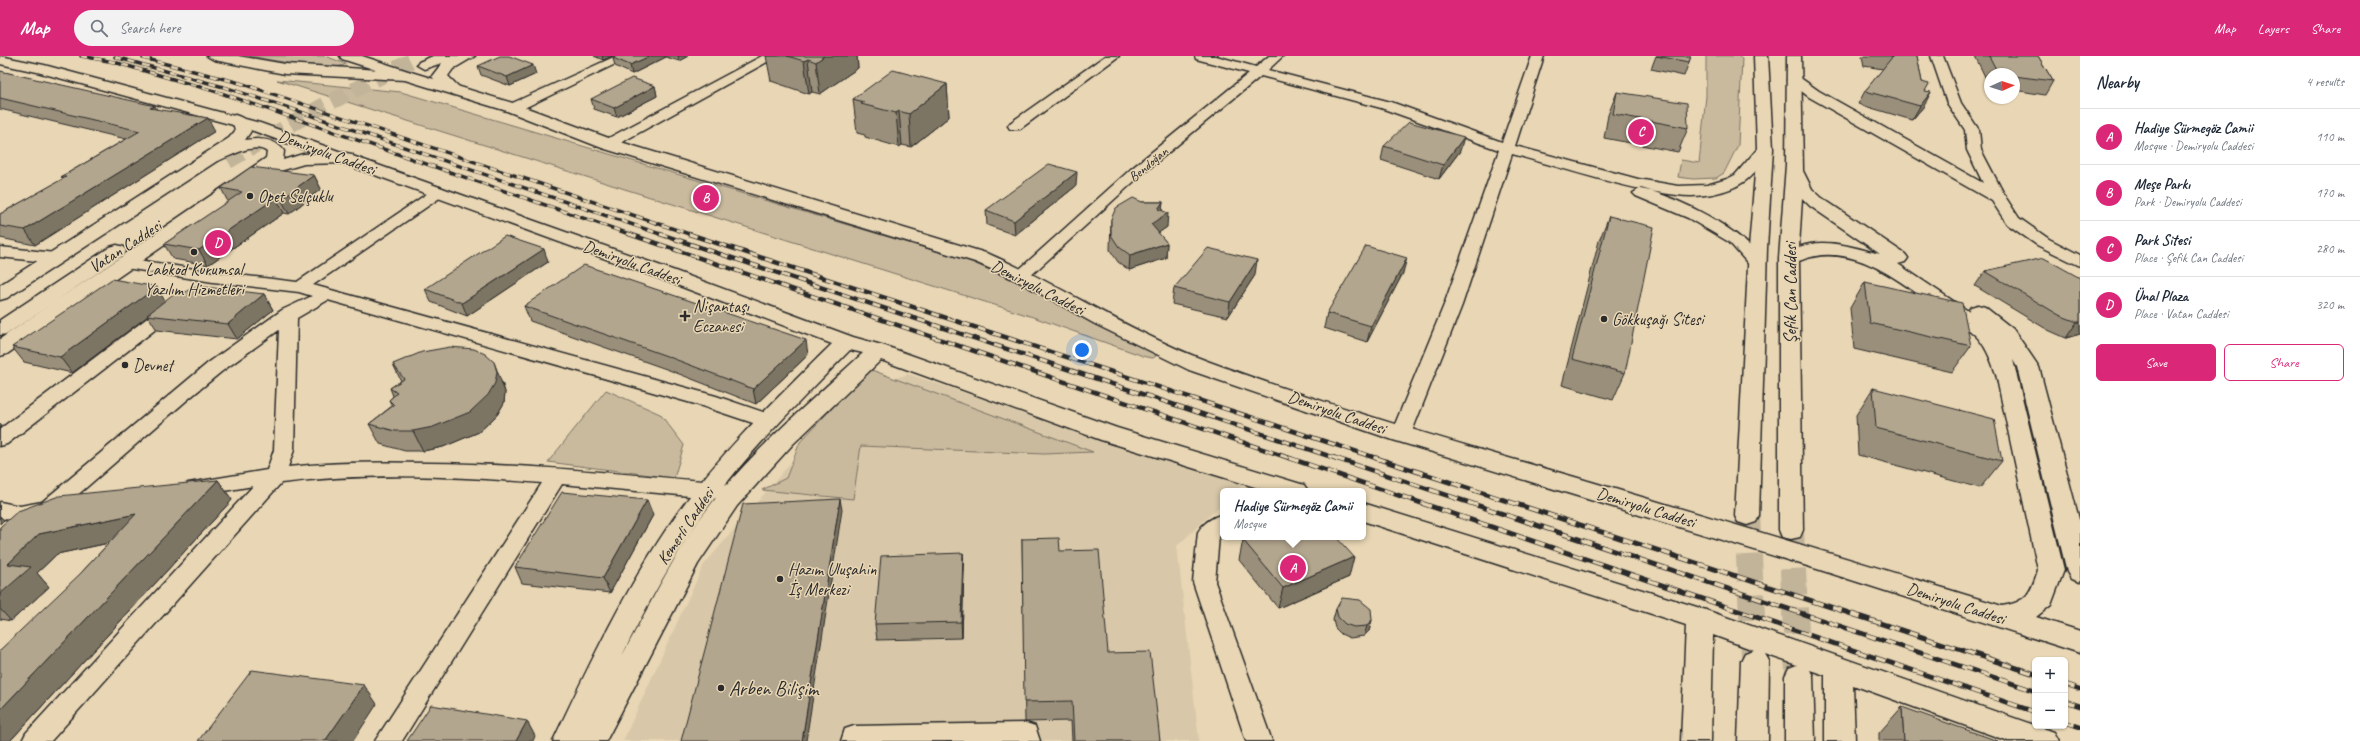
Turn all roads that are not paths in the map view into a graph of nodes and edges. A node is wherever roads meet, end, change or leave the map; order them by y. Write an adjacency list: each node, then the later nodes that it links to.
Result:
1 (214, 56): 19 (main road)
2 (347, 56): 19 (main road)
3 (446, 56): 14 (main road)
4 (468, 56): 21 (main road)
5 (626, 56): 22 (street)
6 (772, 56): 25 (street)
7 (1112, 56): 24 (street)
8 (1202, 56): 17 (street)
9 (1277, 56): 17 (street, Bendoğan)
10 (1538, 56): 26 (street)
11 (1794, 56): 20 (main road, Şefik Can Caddesi)
12 (1937, 56): 35 (street)
13 (1760, 57): 27 (main road, Şefik Can Caddesi)
14 (420, 59)
15 (0, 60): 18 (main road)
16 (0, 70): 18 (main road)
17 (1260, 72): 26 (street); 42 (street, Bendoğan)
18 (56, 74): 23 (main road, Demiryolu Caddesi)
19 (406, 75): 21 (main road, Demiryolu Caddesi)
20 (1794, 80): 33 (main road, Şefik Can Caddesi); 35 (street)
21 (453, 89): 22 (main road, Demiryolu Caddesi)
22 (513, 108): 25 (main road, Demiryolu Caddesi)
23 (235, 120): 29 (main road, Demiryolu Caddesi); 30 (main road)
24 (1015, 126)
25 (608, 144): 42 (main road, Demiryolu Caddesi)
26 (1506, 148): 28 (street); 32 (street)
27 (1765, 150): 28 (street); 41 (main road, Şefik Can Caddesi)
28 (1538, 157): 32 (street)
29 (346, 158): 31 (main road); 34 (main road, Demiryolu Caddesi)
30 (221, 159): 31 (main road); 37 (main road); 47 (main road, Vatan Caddesi)
31 (254, 168): 40 (main road); 49 (main road, Vatan Caddesi)
32 (1500, 169): 41 (street); 54 (street)
33 (1795, 172): 38 (main road, Şefik Can Caddesi); 70 (main road)
34 (439, 192): 44 (street); 50 (main road, Demiryolu Caddesi)
35 (1998, 198): 39 (street)
36 (0, 252): 37 (street)
37 (55, 258): 45 (main road)
38 (1789, 258): 68 (main road, Şefik Can Caddesi); 71 (main road)
39 (2080, 261)
40 (126, 263): 43 (street); 51 (main road)
41 (1758, 264): 66 (main road, Şefik Can Caddesi)
42 (1021, 275): 54 (main road, Demiryolu Caddesi)
43 (213, 277): 44 (street); 55 (street)
44 (300, 287): 46 (street)
45 (0, 294)
46 (326, 294): 48 (street); 53 (street)
47 (0, 311)
48 (288, 314): 56 (street); 63 (street)
49 (0, 329)
50 (846, 342): 52 (main road, Demiryolu Caddesi); 53 (main road, Kemerli Caddesi)
51 (0, 349)
52 (878, 351): 58 (main road, Demiryolu Caddesi); 61 (main road, Kemerli Caddesi)
53 (768, 421): 60 (main road, Kemerli Caddesi)
54 (1401, 434): 71 (main road, Demiryolu Caddesi)
55 (0, 439)
56 (275, 476): 57 (street); 59 (street); 78 (street)
57 (557, 476): 60 (street); 79 (street)
58 (1276, 488)
59 (176, 490)
60 (708, 490): 61 (street); 80 (main road, Kemerli Caddesi)
61 (735, 492): 81 (main road, Kemerli Caddesi)
62 (86, 504): 63 (street)
63 (48, 509): 64 (street); 69 (street)
64 (0, 510)
65 (1366, 513): 72 (main road)
66 (1747, 516)
67 (1220, 524): 84 (street)
68 (1791, 530)
69 (18, 533)
70 (2079, 568)
71 (2002, 617): 73 (main road, Demiryolu Caddesi)
72 (1700, 619): 75 (main road); 85 (main road)
73 (2080, 642)
74 (1754, 661): 86 (main road)
75 (1839, 668): 77 (main road); 88 (main road)
76 (1799, 676): 87 (main road)
77 (2037, 740)
78 (35, 741)
79 (388, 741)
80 (568, 741)
81 (591, 741)
82 (854, 741): 83 (street)
83 (1027, 741)
84 (1259, 741)
85 (1696, 741)
86 (1753, 741)
87 (1800, 741)
88 (1840, 741)

